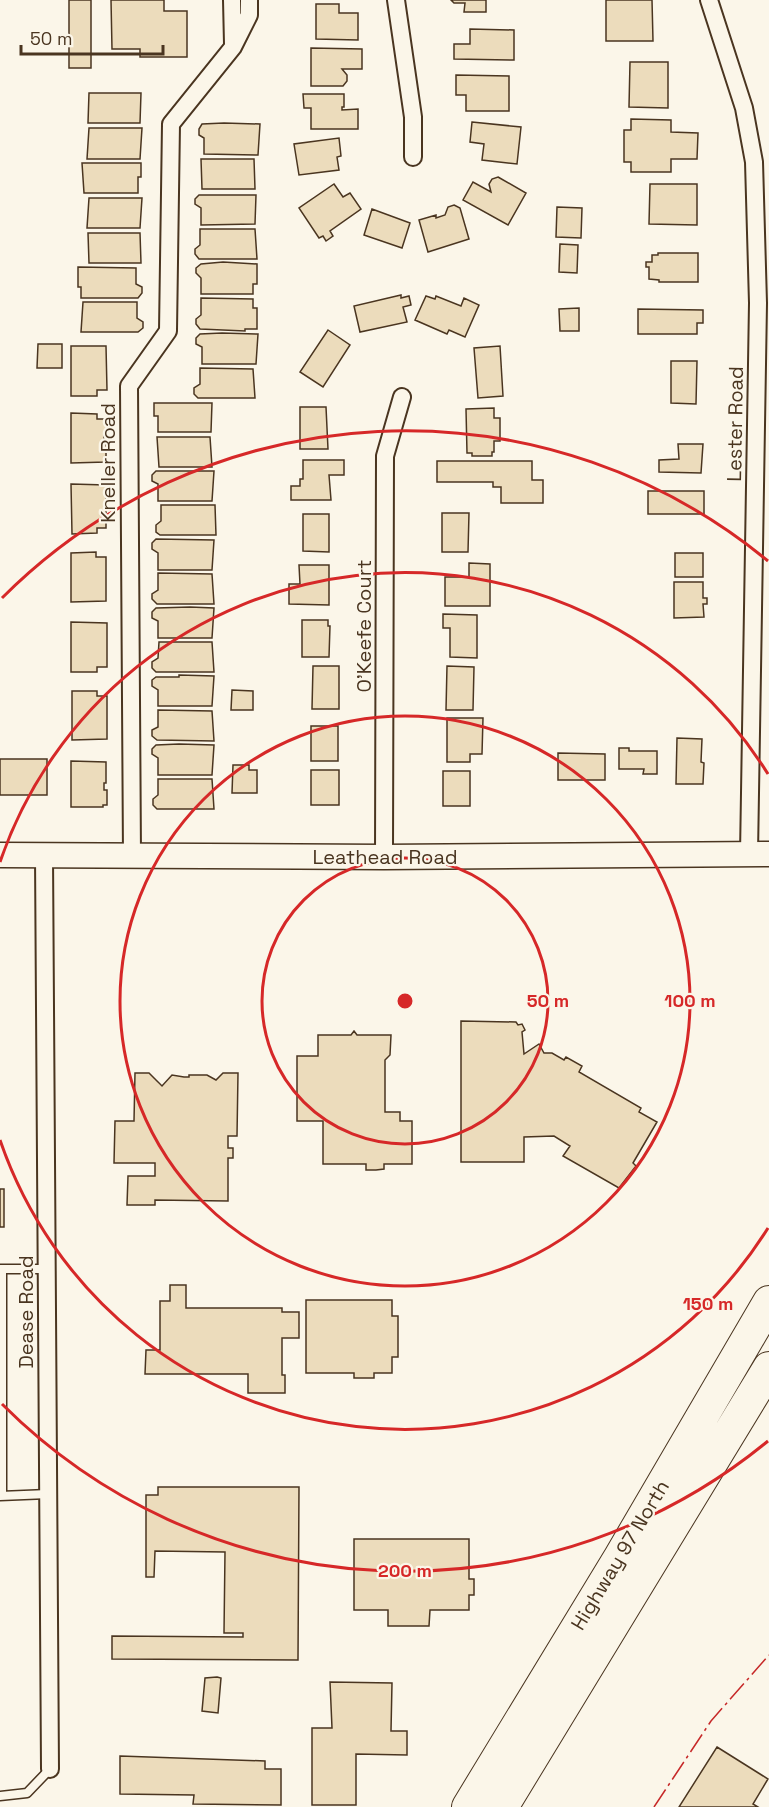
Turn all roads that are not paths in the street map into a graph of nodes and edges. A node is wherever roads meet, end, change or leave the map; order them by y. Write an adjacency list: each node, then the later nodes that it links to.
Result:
1 (232, 0): 5 (street)
2 (249, 0): 5 (street, Kneller Road)
3 (396, 0): 6 (street)
4 (709, 0): 7 (street, Lester Road)
5 (233, 47): 12 (street, Kneller Road)
6 (413, 157)
7 (763, 303): 9 (street, Lester Road)
8 (402, 398): 13 (street, O'Keefe Court)
9 (759, 854): 13 (street, Leathead Road)
10 (0, 855): 11 (street, Leathead Road)
11 (44, 855): 12 (street, Leathead Road); 15 (street, Dease Road)
12 (132, 856): 13 (street, Leathead Road)
13 (384, 857)
14 (1, 1269): 15 (lane); 19 (lane)
15 (47, 1269): 18 (street, Dease Road)
16 (769, 1302): 22 (highway, Highway 97 North)
17 (769, 1368): 23 (highway, Highway 97 North)
18 (48, 1494): 19 (lane); 20 (street, Dease Road)
19 (1, 1496)
20 (50, 1769): 21 (lane)
21 (0, 1796)
22 (468, 1807)
23 (502, 1807)

